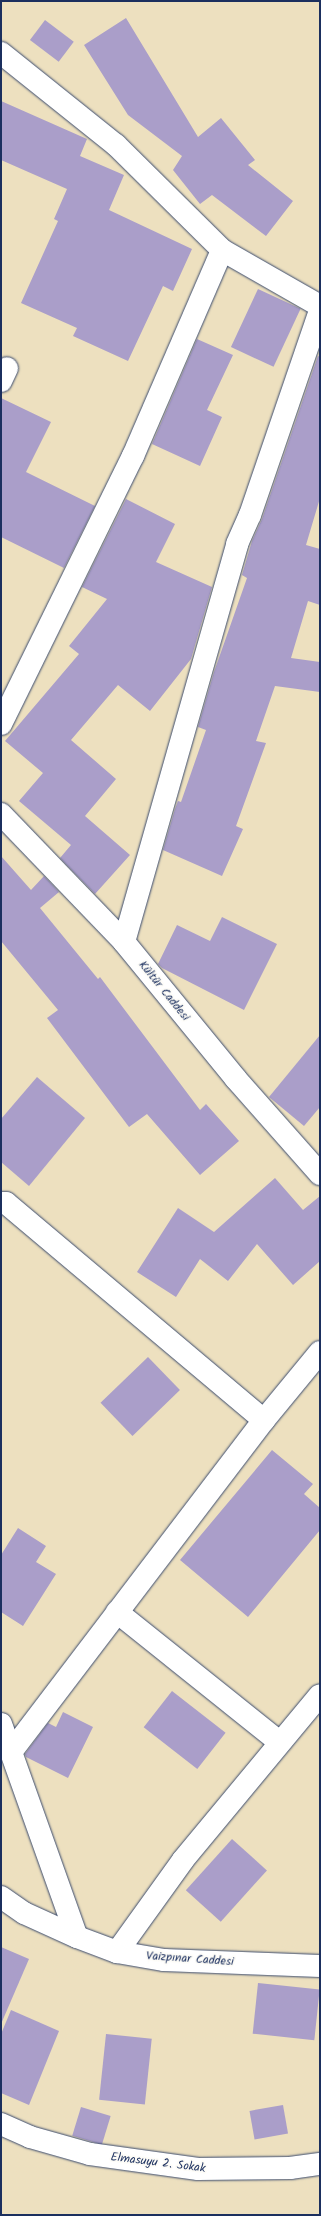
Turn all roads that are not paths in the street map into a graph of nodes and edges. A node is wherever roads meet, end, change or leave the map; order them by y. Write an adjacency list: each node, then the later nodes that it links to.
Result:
1 (1, 53): 2 (street)
2 (222, 250): 3 (street); 5 (street)
3 (320, 306)
4 (320, 311): 7 (street)
5 (1, 724)
6 (1, 814): 7 (street, Kültür Caddesi)
7 (124, 942): 8 (street, Kültür Caddesi)
8 (318, 1166)
9 (1, 1203): 11 (street)
10 (320, 1352): 11 (street)
11 (264, 1420): 12 (street)
12 (117, 1612): 15 (street); 16 (street)
13 (320, 1695): 15 (street)
14 (1, 1724): 16 (street)
15 (280, 1742): 19 (street)
16 (11, 1752): 18 (street)
17 (1, 1897): 18 (street, Vaizpınar Caddesi)
18 (78, 1937): 19 (street, Vaizpınar Caddesi)
19 (117, 1952): 20 (street, Vaizpınar Caddesi)
20 (320, 1966)
21 (1, 2124): 22 (street, Elmasuyu 2. Sokak)
22 (320, 2164)

